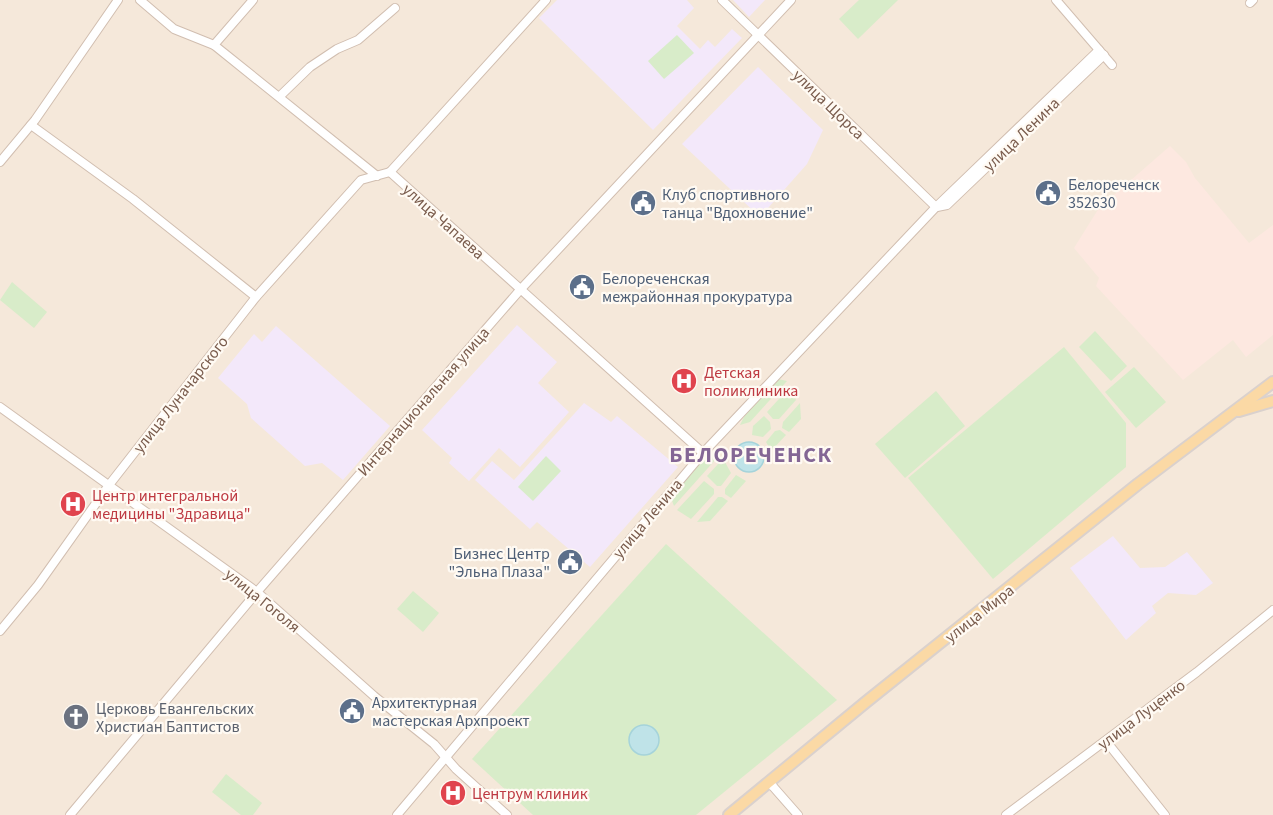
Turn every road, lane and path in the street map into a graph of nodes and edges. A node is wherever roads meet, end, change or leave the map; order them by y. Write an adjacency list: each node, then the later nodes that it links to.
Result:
1 (118, 0): 14 (street)
2 (140, 0): 10 (street)
3 (253, 0): 10 (street)
4 (546, 0): 16 (street)
5 (722, 0): 9 (street, улица Щорса)
6 (791, 0): 9 (street, Интернациональная улица)
7 (1056, 0): 11 (street)
8 (395, 8): 13 (street)
9 (758, 35): 18 (street, улица Щорса); 19 (street, Интернациональная улица)
10 (214, 45): 13 (street)
11 (1102, 52): 12 (street); 18 (street, улица Ленина)
12 (1112, 65)
13 (280, 96): 17 (street)
14 (31, 125): 15 (street); 20 (street)
15 (0, 162)
16 (390, 172): 17 (street, улица Чапаева); 19 (street, улица Чапаева)
17 (377, 176): 20 (street, улица Луначарского)
18 (936, 207): 26 (street, улица Ленина)
19 (520, 290): 26 (street, улица Чапаева); 28 (street, Интернациональная улица)
20 (255, 297): 27 (street, улица Луначарского)
21 (1273, 383): 22 (main road); 25 (main road, улица Мира)
22 (1273, 394)
23 (1273, 401): 25 (main road, улица Мира)
24 (0, 407): 27 (street, улица Гоголя)
25 (1230, 413): 33 (main road, улица Мира)
26 (703, 453): 32 (street, улица Ленина)
27 (109, 485): 28 (street, улица Гоголя); 30 (street, улица Луначарского)
28 (257, 592): 32 (street, улица Гоголя); 34 (street, Интернациональная улица)
29 (1273, 610): 31 (street, улица Луценко)
30 (0, 631)
31 (1106, 741): 39 (street, улица Луценко); 40 (street)
32 (445, 757): 35 (street, улица Ленина); 36 (street, улица Гоголя)
33 (769, 782): 37 (main road, улица Мира); 38 (street)
34 (70, 815)
35 (397, 815)
36 (507, 815)
37 (729, 815)
38 (798, 815)
39 (1006, 815)
40 (1165, 815)

